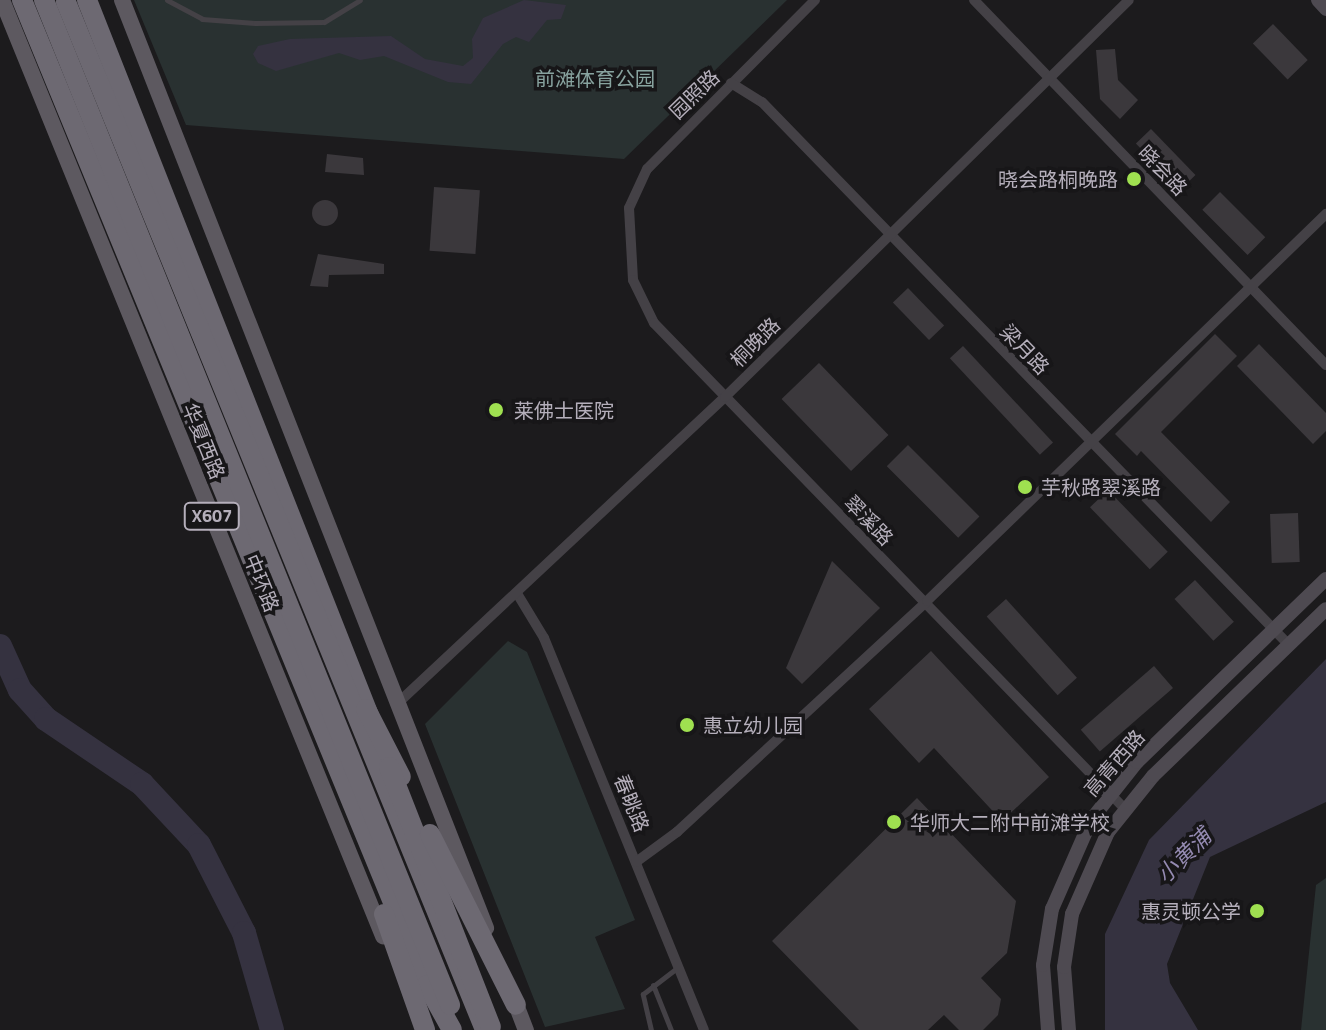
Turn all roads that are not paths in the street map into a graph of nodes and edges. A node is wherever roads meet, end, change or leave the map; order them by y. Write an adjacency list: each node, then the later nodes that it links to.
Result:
1 (2, 0): 37 (main road, 华夏西路 / X607)
2 (22, 0): 28 (highway, 中环路)
3 (44, 0): 39 (highway, 中环路)
4 (122, 0): 29 (main road)
5 (167, 0): 6 (lane)
6 (360, 0)
7 (815, 0): 14 (street, 园照路)
8 (974, 0): 13 (street, 晓会路)
9 (1129, 0): 13 (street, 桐晚路)
10 (1318, 0): 12 (street)
11 (77, 1): 30 (highway, 中环路); 40 (highway, 中环路)
12 (1326, 9)
13 (1049, 78): 17 (street, 桐晚路); 18 (street, 晓会路)
14 (731, 83): 16 (street, 园照路); 17 (street, 梁月路)
15 (1326, 214): 18 (street)
16 (627, 232): 20 (street, 翠溪路)
17 (890, 235): 20 (street, 桐晚路); 21 (street, 梁月路)
18 (1249, 285): 19 (street, 晓会路); 21 (street)
19 (1326, 365)
20 (725, 397): 23 (street, 桐晚路); 24 (street, 翠溪路)
21 (1090, 441): 24 (street); 26 (street, 梁月路)
22 (1326, 579): 26 (street, 高青西路)
23 (518, 595): 29 (street, 桐晚路); 33 (street, 春眺路)
24 (927, 601): 31 (street, 翠溪路); 33 (street)
25 (1326, 609): 27 (street, 高青西路)
26 (1274, 630): 27 (street, 梁月路); 31 (street, 高青西路)
27 (1289, 645): 32 (street, 高青西路)
28 (309, 699): 37 (highway); 38 (highway, 中环路)
29 (399, 702): 36 (main road)
30 (364, 705): 36 (highway); 41 (highway, 中环路)
31 (1112, 795): 32 (street, 翠溪路); 46 (street, 高青西路)
32 (1126, 810): 47 (street, 高青西路)
33 (636, 862): 34 (street, 春眺路)
34 (678, 967): 35 (lane); 45 (street, 春眺路)
35 (653, 985): 43 (lane); 44 (lane)
36 (516, 1005): 42 (main road)
37 (424, 1030)
38 (452, 1030)
39 (459, 1030)
40 (485, 1030)
41 (492, 1030)
42 (526, 1030)
43 (651, 1030)
44 (671, 1030)
45 (704, 1030)
46 (1048, 1030)
47 (1069, 1030)

